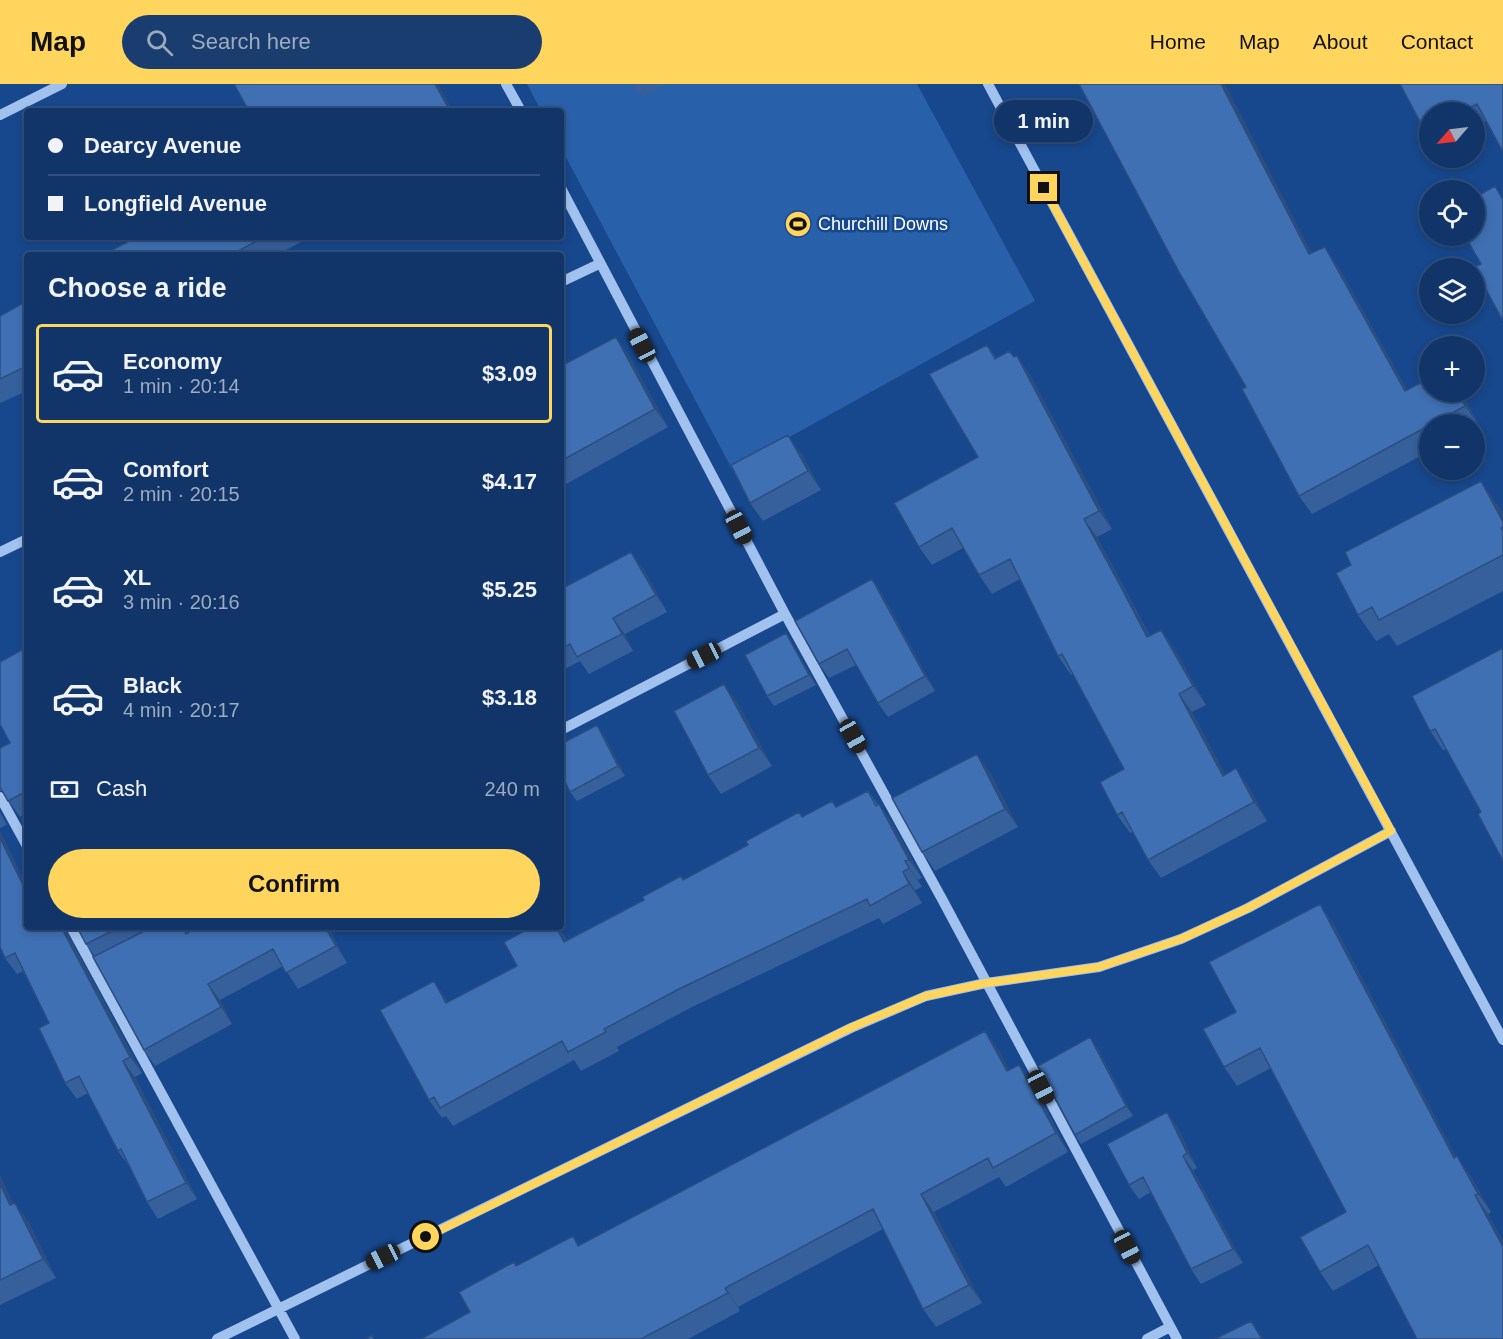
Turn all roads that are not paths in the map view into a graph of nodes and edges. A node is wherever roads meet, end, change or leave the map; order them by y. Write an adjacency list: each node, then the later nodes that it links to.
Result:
1 (62, 84): 5 (street)
2 (506, 84): 4 (street)
3 (988, 84): 14 (street)
4 (519, 108)
5 (0, 115)
6 (564, 194): 7 (street)
7 (599, 264): 8 (street); 11 (street)
8 (564, 281)
9 (24, 540): 10 (street)
10 (0, 552)
11 (785, 614): 12 (street); 19 (street)
12 (564, 728)
13 (0, 797): 15 (street)
14 (1391, 831): 19 (street); 20 (street)
15 (24, 841)
16 (73, 930): 18 (street)
17 (105, 965): 18 (street)
18 (94, 971): 21 (street)
19 (986, 983): 21 (street); 22 (street)
20 (1503, 1040)
21 (277, 1310): 23 (street); 24 (street)
22 (1170, 1327): 25 (street); 26 (street)
23 (217, 1339)
24 (295, 1339)
25 (1147, 1339)
26 (1177, 1339)

